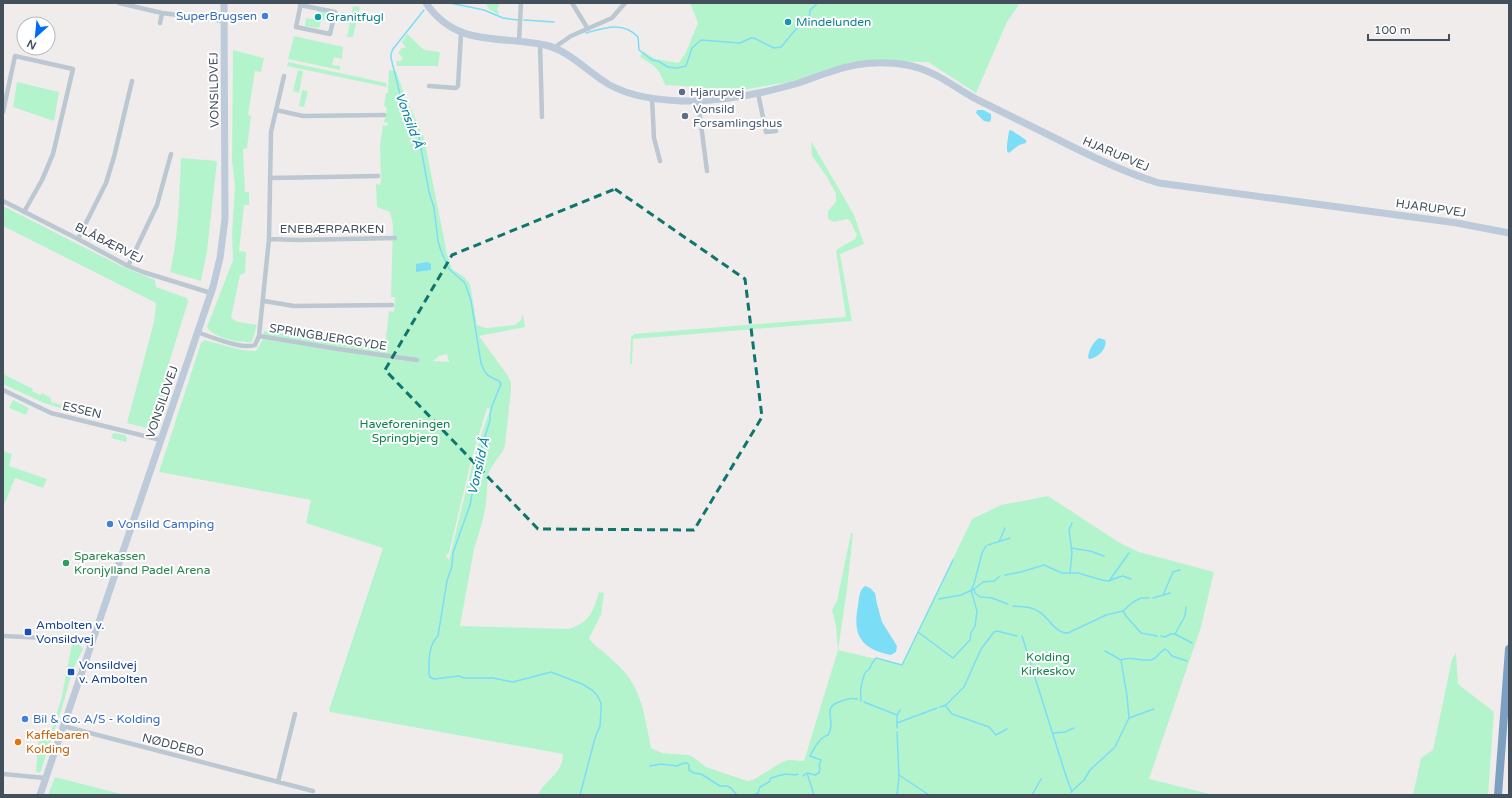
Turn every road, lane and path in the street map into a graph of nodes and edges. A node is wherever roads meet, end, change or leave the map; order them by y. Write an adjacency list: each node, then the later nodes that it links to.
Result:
1 (119, 3): 8 (street)
2 (224, 3): 9 (street, VONSILDVEJ)
3 (426, 3): 12 (street, HJARUPVEJ)
4 (521, 3): 13 (street)
5 (572, 3): 11 (street)
6 (625, 3): 11 (street)
7 (300, 4): 7 (street)
8 (162, 13): 9 (street); 10 (street)
9 (224, 21): 39 (street, VONSILDVEJ)
10 (160, 23)
11 (588, 29): 15 (street)
12 (461, 33): 13 (street, HJARUPVEJ); 18 (street)
13 (518, 41): 14 (street, HJARUPVEJ)
14 (540, 44): 15 (street, HJARUPVEJ); 25 (street)
15 (555, 47): 20 (street, HJARUPVEJ)
16 (284, 76): 22 (street, ENEBÆRPARKEN)
17 (132, 80): 36 (street)
18 (429, 86)
19 (758, 93): 21 (street, HJARUPVEJ); 26 (street); 34 (street, HJARUPVEJ)
20 (652, 98): 21 (street, HJARUPVEJ); 28 (street)
21 (698, 101): 29 (street)
22 (276, 110): 24 (street); 31 (street, ENEBÆRPARKEN)
23 (3, 112): 33 (street)
24 (384, 115)
25 (542, 117)
26 (776, 131)
27 (171, 154): 38 (street)
28 (660, 161)
29 (707, 171)
30 (378, 176): 31 (street)
31 (271, 178): 37 (street, ENEBÆRPARKEN)
32 (3, 201): 33 (street, BLÅBÆRVEJ)
33 (24, 212): 36 (street, BLÅBÆRVEJ)
34 (1509, 233)
35 (395, 238): 37 (street, ENEBÆRPARKEN)
36 (78, 239): 38 (street, BLÅBÆRVEJ)
37 (269, 239): 40 (street, ENEBÆRPARKEN)
38 (128, 266): 39 (street, BLÅBÆRVEJ)
39 (211, 293): 42 (street, VONSILDVEJ)
40 (264, 301): 41 (street); 43 (street, ENEBÆRPARKEN)
41 (392, 305)
42 (197, 332): 43 (street, SPRINGBJERGGYDE); 46 (street, VONSILDVEJ)
43 (259, 336): 44 (street, SPRINGBJERGGYDE)
44 (417, 360)
45 (3, 390): 46 (street, ESSEN)
46 (161, 440): 48 (street, VONSILDVEJ)
47 (3, 636): 48 (street)
48 (92, 640): 51 (street, VONSILDVEJ)
49 (1509, 649): 57 (highway)
50 (295, 714): 54 (street)
51 (63, 726): 53 (street, VONSILDVEJ); 54 (street, NØDDEBO)
52 (3, 774): 53 (street)
53 (45, 778): 56 (street, VONSILDVEJ)
54 (278, 782): 55 (street, NØDDEBO)
55 (313, 791)
56 (40, 795)
57 (1498, 795)

